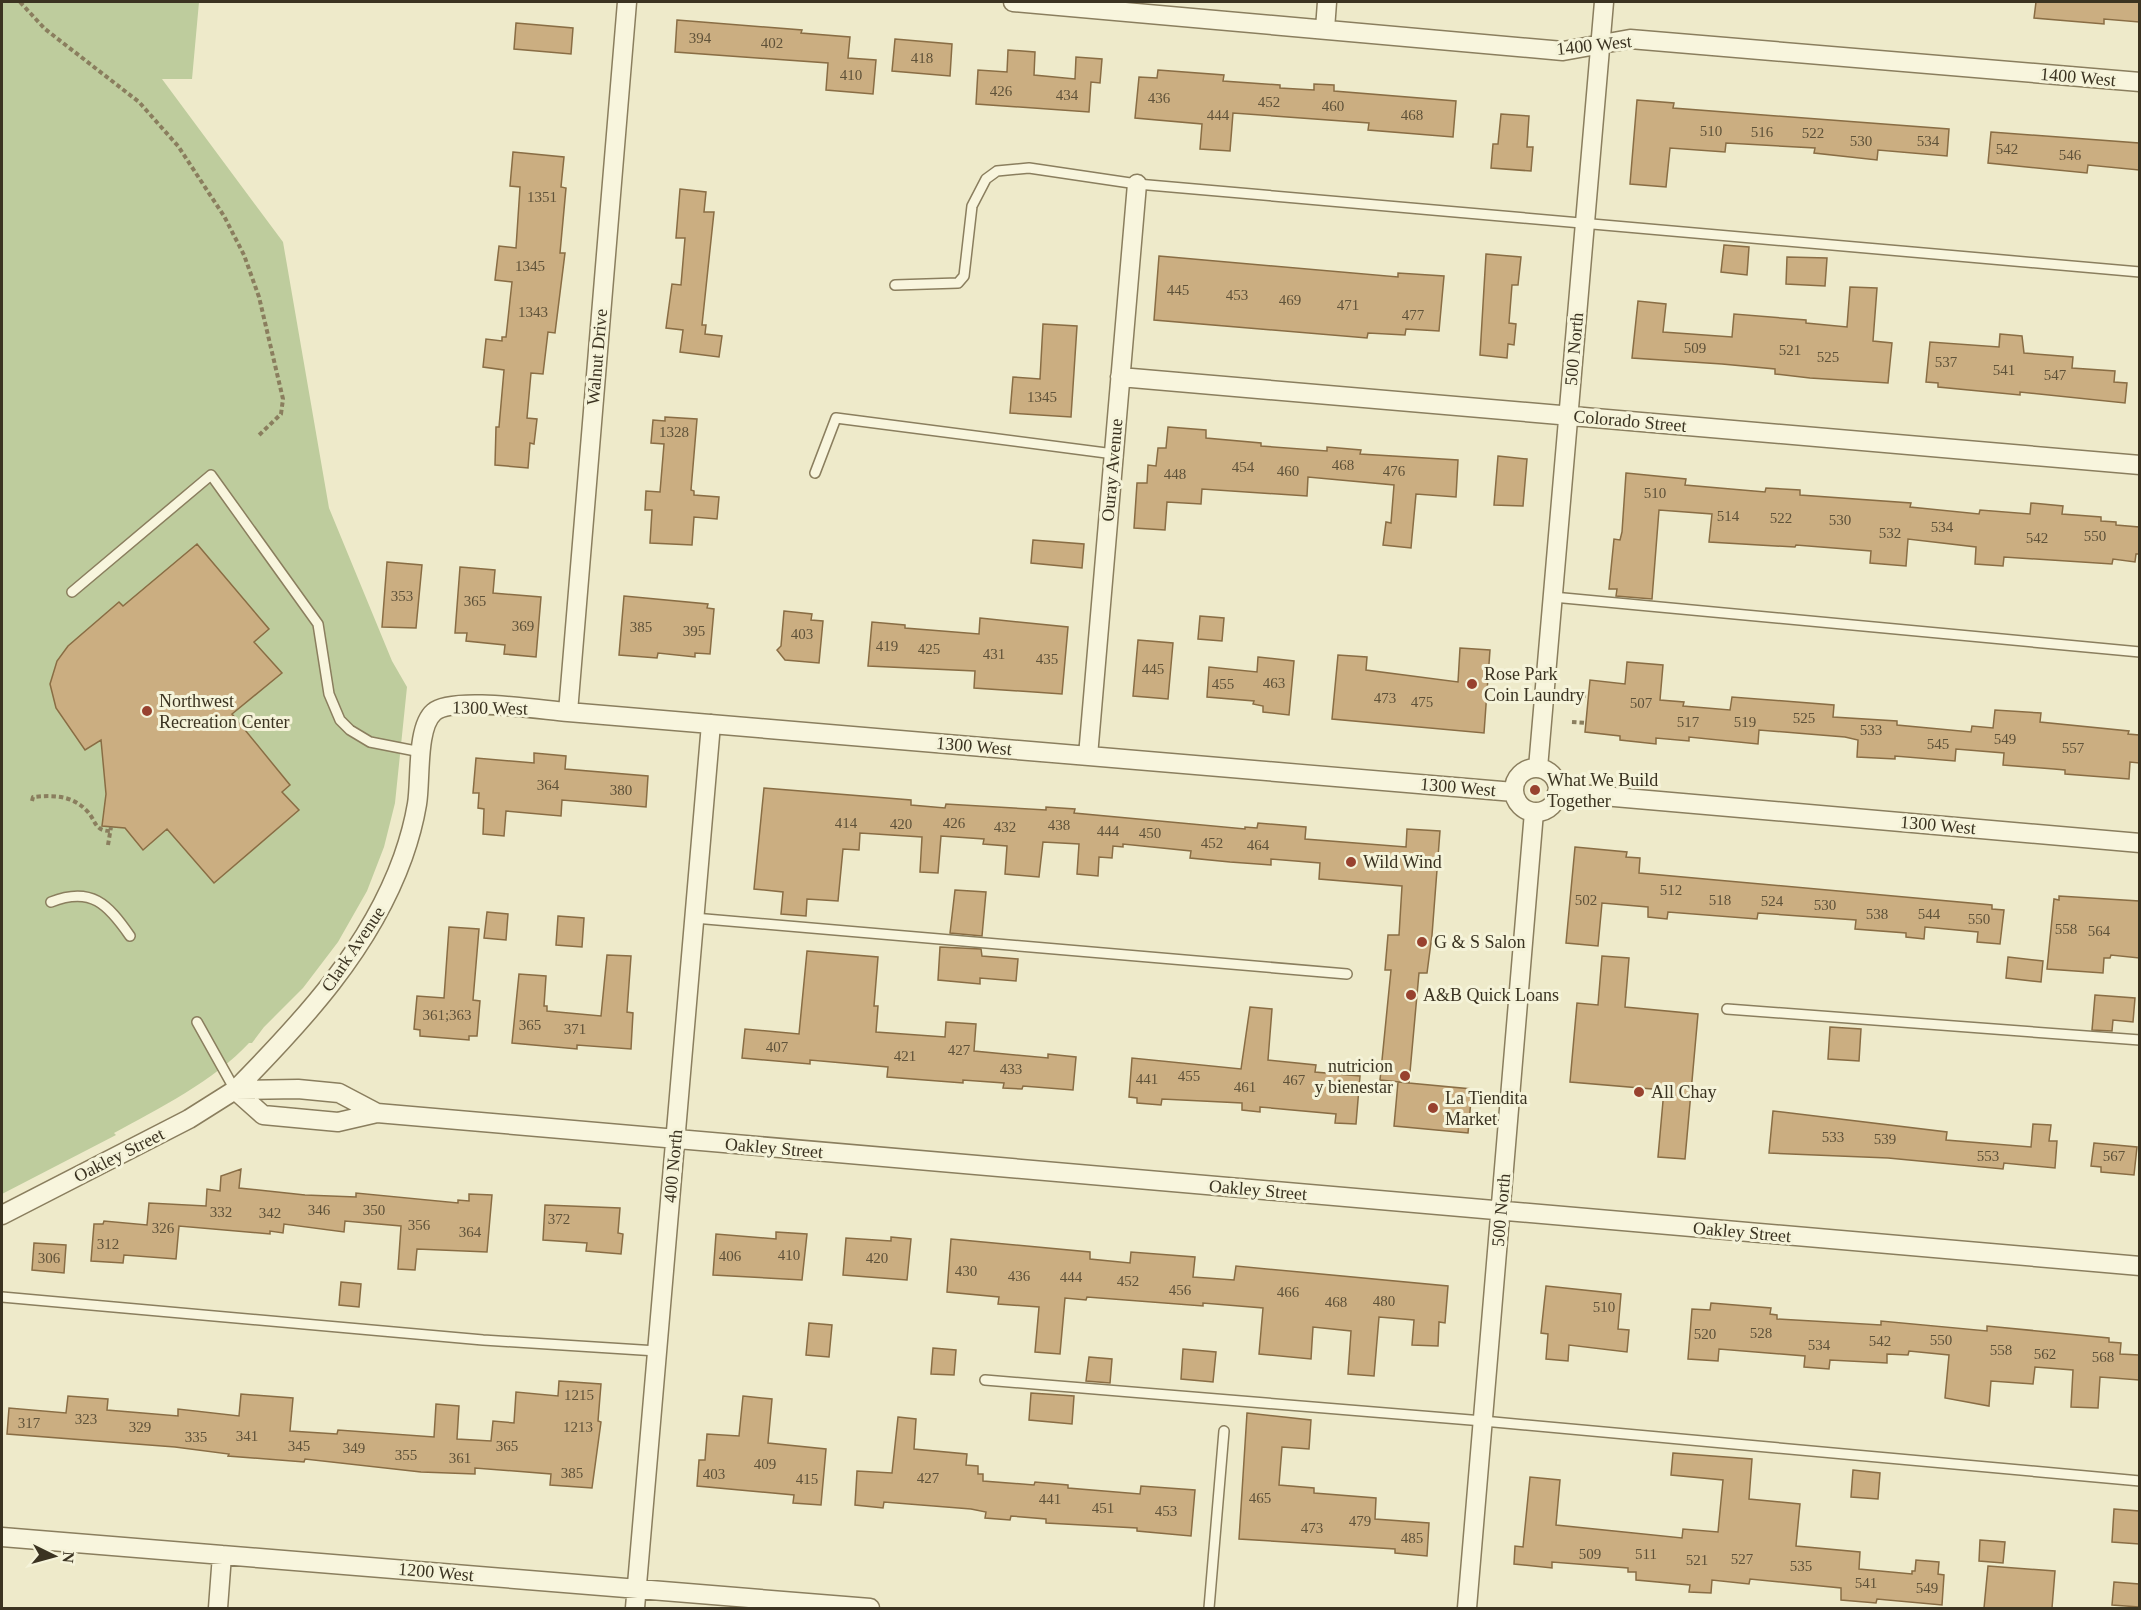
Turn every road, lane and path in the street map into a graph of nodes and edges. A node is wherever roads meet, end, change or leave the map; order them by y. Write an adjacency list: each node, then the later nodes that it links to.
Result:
1 (20, 2): 15 (path)
2 (627, 2): 25 (street, Walnut Drive)
3 (1013, 2): 6 (street, 1400 West)
4 (1327, 2): 6 (street)
5 (1604, 2): 7 (street, 500 North)
6 (1325, 29): 7 (street, 1400 West)
7 (1600, 45): 8 (street, 1400 West); 10 (street, 500 North)
8 (2139, 82)
9 (1137, 184): 10 (lane); 12 (lane); 13 (street, Ouray Avenue)
10 (1585, 224): 11 (lane); 14 (street, 500 North)
11 (2139, 272)
12 (895, 285)
13 (1120, 377): 14 (street, Colorado Street); 16 (street, Ouray Avenue)
14 (1568, 415): 17 (street, Colorado Street); 20 (street, 500 North)
15 (257, 437)
16 (1114, 454): 18 (lane); 30 (street, Ouray Avenue)
17 (2139, 465)
18 (815, 473)
19 (72, 592): 29 (lane)
20 (1553, 597): 21 (lane); 31 (street, 500 North)
21 (2139, 652)
22 (1574, 694): 23 (path)
23 (1588, 696)
24 (434, 711): 25 (street, 1300 West); 29 (street, Clark Avenue)
25 (568, 712): 28 (street, 1300 West)
26 (1572, 722): 27 (path)
27 (1586, 723)
28 (711, 724): 30 (street, 1300 West); 39 (street, 400 North)
29 (421, 752): 45 (street, Clark Avenue)
30 (1088, 756): 32 (street, 1300 West)
31 (1538, 768): 32 (street); 33 (street)
32 (1514, 792): 35 (street)
33 (1557, 792): 35 (street); 36 (street, 1300 West)
34 (32, 801): 37 (path)
35 (1534, 812): 48 (street, 500 North)
36 (2139, 843)
37 (108, 845)
38 (51, 902): 40 (lane)
39 (694, 918): 41 (lane); 47 (street, 400 North)
40 (130, 936)
41 (1347, 974)
42 (1727, 1009): 44 (lane)
43 (196, 1022): 45 (lane)
44 (2139, 1040)
45 (235, 1090): 46 (street, Oakley Street); 46 (street, Oakley Street); 49 (street, Oakley Street)
46 (377, 1113): 47 (street, Oakley Street)
47 (675, 1139): 48 (street, Oakley Street); 52 (street, 400 North)
48 (1501, 1211): 50 (street, Oakley Street); 54 (street, 500 North)
49 (2, 1215)
50 (2139, 1266)
51 (2, 1297): 52 (lane)
52 (657, 1352): 59 (street, 400 North)
53 (985, 1380): 54 (lane)
54 (1483, 1420): 56 (lane); 64 (street, 500 North)
55 (1224, 1431): 63 (lane)
56 (2139, 1481)
57 (2, 1537): 58 (street, 1200 West)
58 (222, 1555): 59 (street, 1200 West); 60 (street)
59 (637, 1589): 61 (street, 400 North); 62 (street, 1200 West)
60 (218, 1608)
61 (635, 1608)
62 (870, 1608)
63 (1209, 1608)
64 (1467, 1608)

